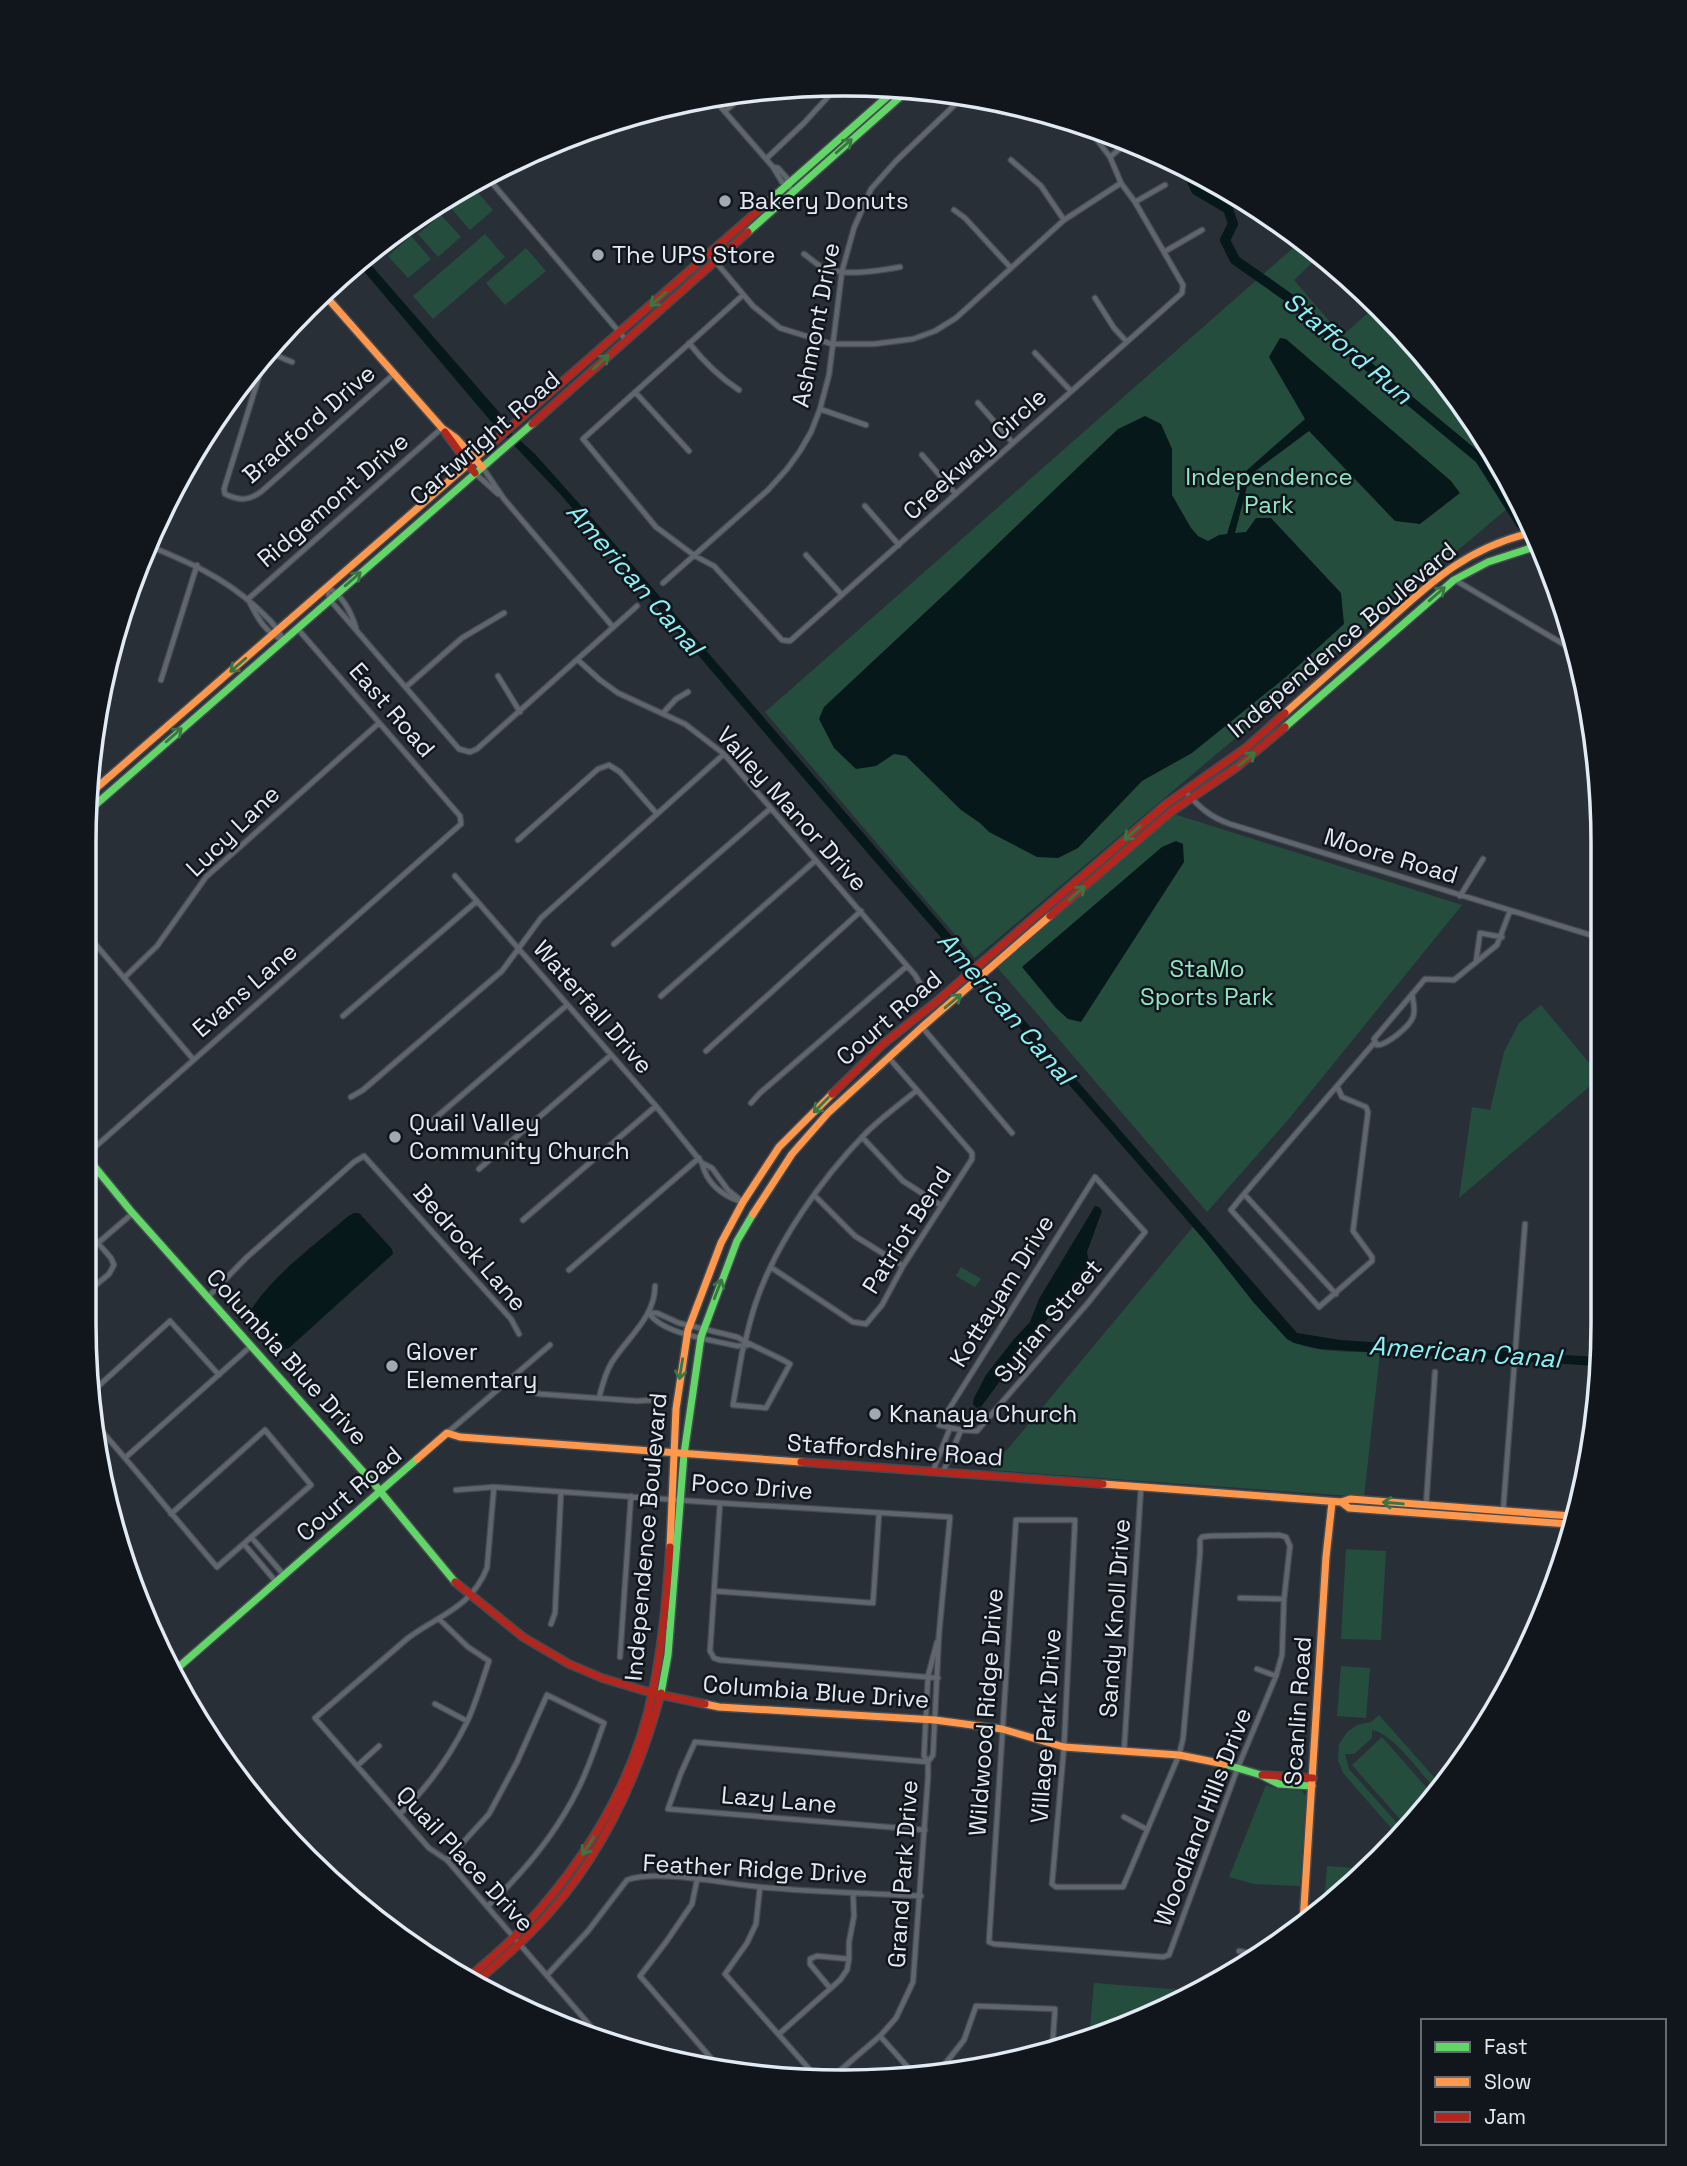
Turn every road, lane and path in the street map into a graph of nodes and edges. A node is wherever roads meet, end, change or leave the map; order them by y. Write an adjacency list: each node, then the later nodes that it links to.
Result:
1 (828, 97): 11 (street)
2 (885, 98): 15 (main road, Cartwright Road)
3 (898, 99): 17 (main road, Cartwright Road, one-way to 3)
4 (732, 105): 7 (street)
5 (954, 105): 28 (street, Ashmont Drive)
6 (721, 107): 7 (street)
7 (725, 111): 11 (street)
8 (1098, 141): 10 (street)
9 (1120, 150): 10 (street)
10 (1110, 158): 13 (street)
11 (766, 159): 15 (street)
12 (1011, 160): 20 (street)
13 (1121, 183): 18 (street); 20 (street)
14 (492, 184): 32 (street)
15 (787, 184): 17 (street); 23 (main road, Cartwright Road)
16 (1165, 185): 18 (street)
17 (793, 191): 25 (main road, Cartwright Road)
18 (1135, 202): 22 (street)
19 (954, 210): 27 (street)
20 (1064, 220): 27 (street)
21 (1202, 230): 22 (street)
22 (1164, 252): 34 (street, Creekway Circle)
23 (709, 254): 25 (street); 32 (main road, Cartwright Road, one-way to 32)
24 (804, 254): 28 (street)
25 (716, 261): 29 (street); 33 (main road, Cartwright Road)
26 (900, 267): 28 (street)
27 (1011, 268): 36 (street)
28 (842, 271): 36 (street, Ashmont Drive)
29 (743, 295): 35 (street); 36 (street)
30 (1095, 298): 34 (street)
31 (330, 301): 40 (main road)
32 (620, 333): 33 (street); 52 (main road, Cartwright Road)
33 (626, 340): 54 (main road, Cartwright Road, one-way to 33)
34 (1127, 342): 43 (street, Creekway Circle)
35 (689, 343): 42 (street); 44 (street)
36 (832, 344): 46 (street, Ashmont Drive)
37 (1035, 353): 43 (street)
38 (277, 357): 39 (street)
39 (292, 362)
40 (394, 374): 41 (street, Bradford Drive); 48 (main road)
41 (259, 380)
42 (739, 390)
43 (1071, 391): 49 (street, Creekway Circle)
44 (635, 392): 50 (street); 66 (street)
45 (978, 404): 49 (street)
46 (820, 409): 47 (street); 66 (street, Ashmont Drive)
47 (866, 425)
48 (442, 428): 52 (main road); 53 (main road); 73 (street, Ridgemont Drive)
49 (1013, 443): 56 (street, Creekway Circle)
50 (689, 451)
51 (922, 455): 56 (street)
52 (475, 458): 53 (main road, Cartwright Road); 54 (main road)
53 (468, 465): 55 (main road); 59 (main road, Cartwright Road)
54 (482, 467): 55 (main road, Cartwright Road); 57 (street)
55 (475, 473): 57 (street); 60 (main road, Cartwright Road)
56 (956, 494): 62 (street, Creekway Circle)
57 (505, 499): 79 (street)
58 (865, 506): 62 (street)
59 (402, 522): 60 (main road); 70 (main road, Cartwright Road)
60 (409, 530): 71 (main road, Cartwright Road, one-way to 60)
61 (1524, 535): 76 (main road, Independence Boulevard)
62 (899, 545): 72 (street, Creekway Circle)
63 (1530, 548): 68 (main road, Independence Boulevard)
64 (157, 549): 67 (street)
65 (806, 555): 72 (street)
66 (695, 556): 69 (street, Ashmont Drive); 72 (street, Creekway Circle)
67 (197, 565): 73 (street); 87 (street)
68 (1455, 579): 78 (main road, Independence Boulevard, one-way to 68); 84 (street)
69 (663, 583)
70 (327, 588): 71 (street); 74 (street); 82 (main road, Cartwright Road)
71 (337, 593): 74 (main road, Cartwright Road); 81 (street)
72 (842, 595)
73 (248, 599): 82 (street)
74 (330, 600): 80 (main road, Cartwright Road); 81 (street)
75 (637, 606): 79 (street)
76 (1401, 611): 78 (main road); 97 (main road, Independence Boulevard)
77 (504, 612): 88 (street)
78 (1408, 619): 98 (main road, Independence Boulevard, one-way to 78)
79 (613, 627): 85 (street)
80 (297, 628): 83 (main road, Cartwright Road); 92 (street, East Road)
81 (356, 629): 88 (street)
82 (275, 633): 83 (street); 93 (main road, Cartwright Road, one-way to 93)
83 (283, 640): 94 (main road, Cartwright Road, one-way to 83)
84 (1563, 644)
85 (578, 660): 90 (street); 91 (street, Valley Manor Drive)
86 (498, 676): 90 (street)
87 (161, 681)
88 (406, 687): 90 (street)
89 (688, 692): 91 (street)
90 (520, 712)
91 (663, 713): 95 (street, Valley Manor Drive)
92 (379, 723): 102 (street, East Road); 121 (street, Lucy Lane)
93 (144, 746): 94 (main road); 96 (main road, Cartwright Road)
94 (152, 754): 99 (main road, Cartwright Road)
95 (724, 754): 100 (street, Valley Manor Drive); 101 (street)
96 (99, 786)
97 (1185, 790): 98 (street, Moore Road); 111 (main road, Court Road, one-way to 111)
98 (1191, 798): 107 (street, Moore Road); 112 (main road, Court Road, one-way to 98)
99 (98, 803)
100 (771, 808): 105 (street, Valley Manor Drive); 116 (street)
101 (657, 814): 103 (street); 117 (street)
102 (460, 816): 132 (street, Evans Lane)
103 (517, 840)
104 (1483, 859): 107 (street)
105 (816, 860): 109 (street, Valley Manor Drive); 124 (street)
106 (455, 876): 108 (street, Waterfall Drive)
107 (1460, 896): 110 (street, Moore Road)
108 (477, 901): 117 (street, Waterfall Drive); 126 (street)
109 (861, 911): 120 (street, Valley Manor Drive); 129 (street)
110 (1510, 911): 113 (street, Moore Road); 114 (street)
111 (1037, 916): 112 (main road); 118 (main road, Court Road)
112 (1043, 923): 118 (main road, Court Road)
113 (1591, 935)
114 (1502, 937): 119 (street); 119 (street)
115 (96, 944): 121 (street)
116 (614, 944)
117 (520, 950): 125 (street, Waterfall Drive); 135 (street)
118 (999, 955): 127 (main road, Court Road, one-way to 118); 148 (main road, Court Road, one-way to 148)
119 (1476, 962): 123 (street)
120 (907, 966): 122 (street, Valley Manor Drive); 136 (street)
121 (125, 977): 132 (street)
122 (922, 987)
123 (1412, 994): 128 (street); 128 (street)
124 (661, 996)
125 (567, 1005): 130 (street, Waterfall Drive); 138 (street)
126 (343, 1016)
127 (922, 1027): 131 (main road, Court Road); 139 (street)
128 (1374, 1042): 133 (street)
129 (706, 1051)
130 (611, 1055): 137 (street, Waterfall Drive); 144 (street)
131 (889, 1058): 134 (street); 150 (main road, Court Road)
132 (193, 1059): 141 (street, Evans Lane)
133 (1337, 1086): 146 (street); 161 (street)
134 (916, 1091): 140 (street); 149 (street, Patriot Bend)
135 (351, 1097)
136 (751, 1103)
137 (656, 1106): 142 (street, Waterfall Drive); 152 (street)
138 (433, 1120)
139 (1012, 1133)
140 (862, 1137): 147 (street); 149 (street)
141 (96, 1146)
142 (701, 1160): 148 (street, Waterfall Drive); 158 (street)
143 (96, 1169): 151 (main road, Columbia Blue Drive)
144 (479, 1169)
145 (1096, 1177): 176 (street, Kottayam Drive); 177 (street, Syrian Street)
146 (1244, 1194): 161 (street); 161 (street)
147 (815, 1196): 156 (street); 157 (street)
148 (743, 1202): 150 (main road); 164 (main road, Court Road)
149 (943, 1206): 156 (street, Patriot Bend)
150 (755, 1209): 165 (main road, Court Road, one-way to 150)
151 (132, 1213): 155 (street); 162 (main road, Columbia Blue Drive)
152 (523, 1220)
153 (1525, 1224): 197 (street)
154 (96, 1241): 155 (street)
155 (98, 1243): 159 (street)
156 (903, 1266): 157 (street, Patriot Bend)
157 (772, 1268): 167 (street)
158 (569, 1270)
159 (96, 1284)
160 (655, 1286): 163 (street)
161 (1336, 1294)
162 (208, 1297): 166 (street, Bedrock Lane); 169 (main road, Columbia Blue Drive)
163 (649, 1313): 164 (street); 174 (street)
164 (688, 1330): 165 (street); 180 (main road, Independence Boulevard, one-way to 180)
165 (702, 1333): 167 (street); 181 (main road, Independence Boulevard)
166 (519, 1334)
167 (746, 1344): 167 (street)
168 (550, 1345): 178 (street, Court Road)
169 (251, 1346): 171 (street); 188 (main road, Columbia Blue Drive)
170 (1435, 1372): 194 (street)
171 (219, 1375): 172 (street); 182 (street)
172 (99, 1385)
173 (533, 1392): 174 (street)
174 (599, 1398): 175 (street)
175 (654, 1400)
176 (950, 1428): 177 (street); 183 (street)
177 (961, 1430): 184 (street)
178 (447, 1433): 180 (main road, Staffordshire Road); 188 (main road, Court Road)
179 (106, 1436): 182 (street)
180 (674, 1453): 181 (main road, Staffordshire Road); 191 (main road, Independence Boulevard)
181 (684, 1454): 183 (main road, Staffordshire Road); 191 (main road, Independence Boulevard)
182 (125, 1458): 195 (street)
183 (933, 1471): 184 (main road, Staffordshire Road)
184 (943, 1472): 185 (main road, Staffordshire Road)
185 (1141, 1486): 192 (main road, Staffordshire Road); 229 (street, Sandy Knoll Drive)
186 (495, 1487): 187 (street, Poco Drive); 189 (street, Poco Drive); 208 (street)
187 (456, 1490)
188 (380, 1492): 204 (main road, Court Road); 208 (main road, Columbia Blue Drive)
189 (561, 1492): 190 (street, Poco Drive); 212 (street)
190 (631, 1496): 191 (street, Poco Drive); 214 (street)
191 (676, 1499): 193 (street, Poco Drive); 207 (main road, Independence Boulevard)
192 (1332, 1502): 194 (main road, Staffordshire Road); 234 (main road, Scanlin Road)
193 (720, 1503): 196 (street, Poco Drive); 206 (street)
194 (1426, 1510): 197 (main road, Staffordshire Road)
195 (171, 1514): 202 (street); 203 (street)
196 (878, 1514): 206 (street); 213 (street, Grand Park Drive)
197 (1502, 1515): 199 (main road, Staffordshire Road)
198 (1565, 1516): 199 (main road, Staffordshire Road)
199 (1531, 1517): 201 (main road, Staffordshire Road)
200 (1076, 1520): 226 (street, Wildwood Ridge Drive); 228 (street, Village Park Drive)
201 (1563, 1523)
202 (251, 1537): 203 (street); 204 (street)
203 (244, 1544): 205 (street)
204 (285, 1576): 205 (main road, Court Road)
205 (277, 1583): 215 (main road, Court Road)
206 (714, 1591): 217 (street)
207 (669, 1595): 220 (main road, Independence Boulevard); 221 (main road, Independence Boulevard)
208 (470, 1596): 211 (street); 220 (main road, Columbia Blue Drive)
209 (1240, 1598): 210 (street)
210 (1284, 1599): 218 (street, Woodland Hills Drive); 230 (street, Woodland Hills Drive)
211 (439, 1619): 225 (street); 232 (street, Quail Place Drive)
212 (551, 1624)
213 (939, 1634): 217 (street, Grand Park Drive); 219 (street, Grand Park Drive)
214 (620, 1657)
215 (180, 1666)
216 (1257, 1669): 218 (street)
217 (928, 1676): 219 (street); 223 (street, Grand Park Drive)
218 (1276, 1676): 233 (street, Woodland Hills Drive)
219 (937, 1678): 224 (street, Grand Park Drive)
220 (652, 1693): 221 (main road, Columbia Blue Drive); 235 (main road, Independence Boulevard)
221 (661, 1694): 223 (main road, Columbia Blue Drive); 235 (main road, Independence Boulevard)
222 (435, 1704): 225 (street)
223 (926, 1719): 224 (main road, Columbia Blue Drive); 231 (street, Grand Park Drive)
224 (935, 1720): 226 (main road, Columbia Blue Drive); 231 (street, Grand Park Drive)
225 (467, 1721): 236 (street)
226 (1002, 1729): 228 (main road, Columbia Blue Drive); 248 (street, Wildwood Ridge Drive)
227 (379, 1746): 232 (street)
228 (1063, 1747): 229 (main road, Columbia Blue Drive); 238 (street, Village Park Drive)
229 (1124, 1752): 230 (main road, Columbia Blue Drive)
230 (1179, 1755): 233 (main road, Columbia Blue Drive); 238 (street)
231 (928, 1762): 239 (street, Grand Park Drive); 239 (street, Lazy Lane)
232 (357, 1766): 236 (street, Quail Place Drive)
233 (1238, 1767): 234 (main road, Columbia Blue Drive); 248 (street, Woodland Hills Drive)
234 (1312, 1782): 246 (main road, Scanlin Road)
235 (626, 1785): 247 (main road, Independence Boulevard)
236 (400, 1814): 240 (street, Quail Place Drive)
237 (1124, 1817): 238 (street)
238 (1146, 1829)
239 (925, 1830): 244 (street, Grand Park Drive)
240 (447, 1860): 245 (street, Quail Place Drive); 245 (street)
241 (697, 1880): 242 (street, Feather Ridge Drive); 253 (street, Feather Ridge Drive); 260 (street)
242 (760, 1887): 243 (street, Feather Ridge Drive); 257 (street)
243 (853, 1893): 244 (street, Feather Ridge Drive); 251 (street)
244 (921, 1896): 258 (street, Grand Park Drive)
245 (488, 1906): 247 (street, Quail Place Drive)
246 (1304, 1910)
247 (517, 1941): 252 (main road, Independence Boulevard); 253 (street, Quail Place Drive); 254 (main road, Independence Boulevard)
248 (1012, 1945)
249 (1239, 1951): 250 (street)
250 (1245, 1952)
251 (849, 1959): 255 (street); 255 (street)
252 (475, 1973)
253 (547, 1975): 256 (street, Quail Place Drive)
254 (482, 1976)
255 (830, 1989): 257 (street)
256 (590, 2025)
257 (779, 2034): 263 (street)
258 (880, 2036): 262 (street); 264 (street, Grand Park Drive)
259 (1053, 2039): 261 (street)
260 (710, 2057)
261 (946, 2062)
262 (907, 2066)
263 (809, 2069)
264 (841, 2070)

